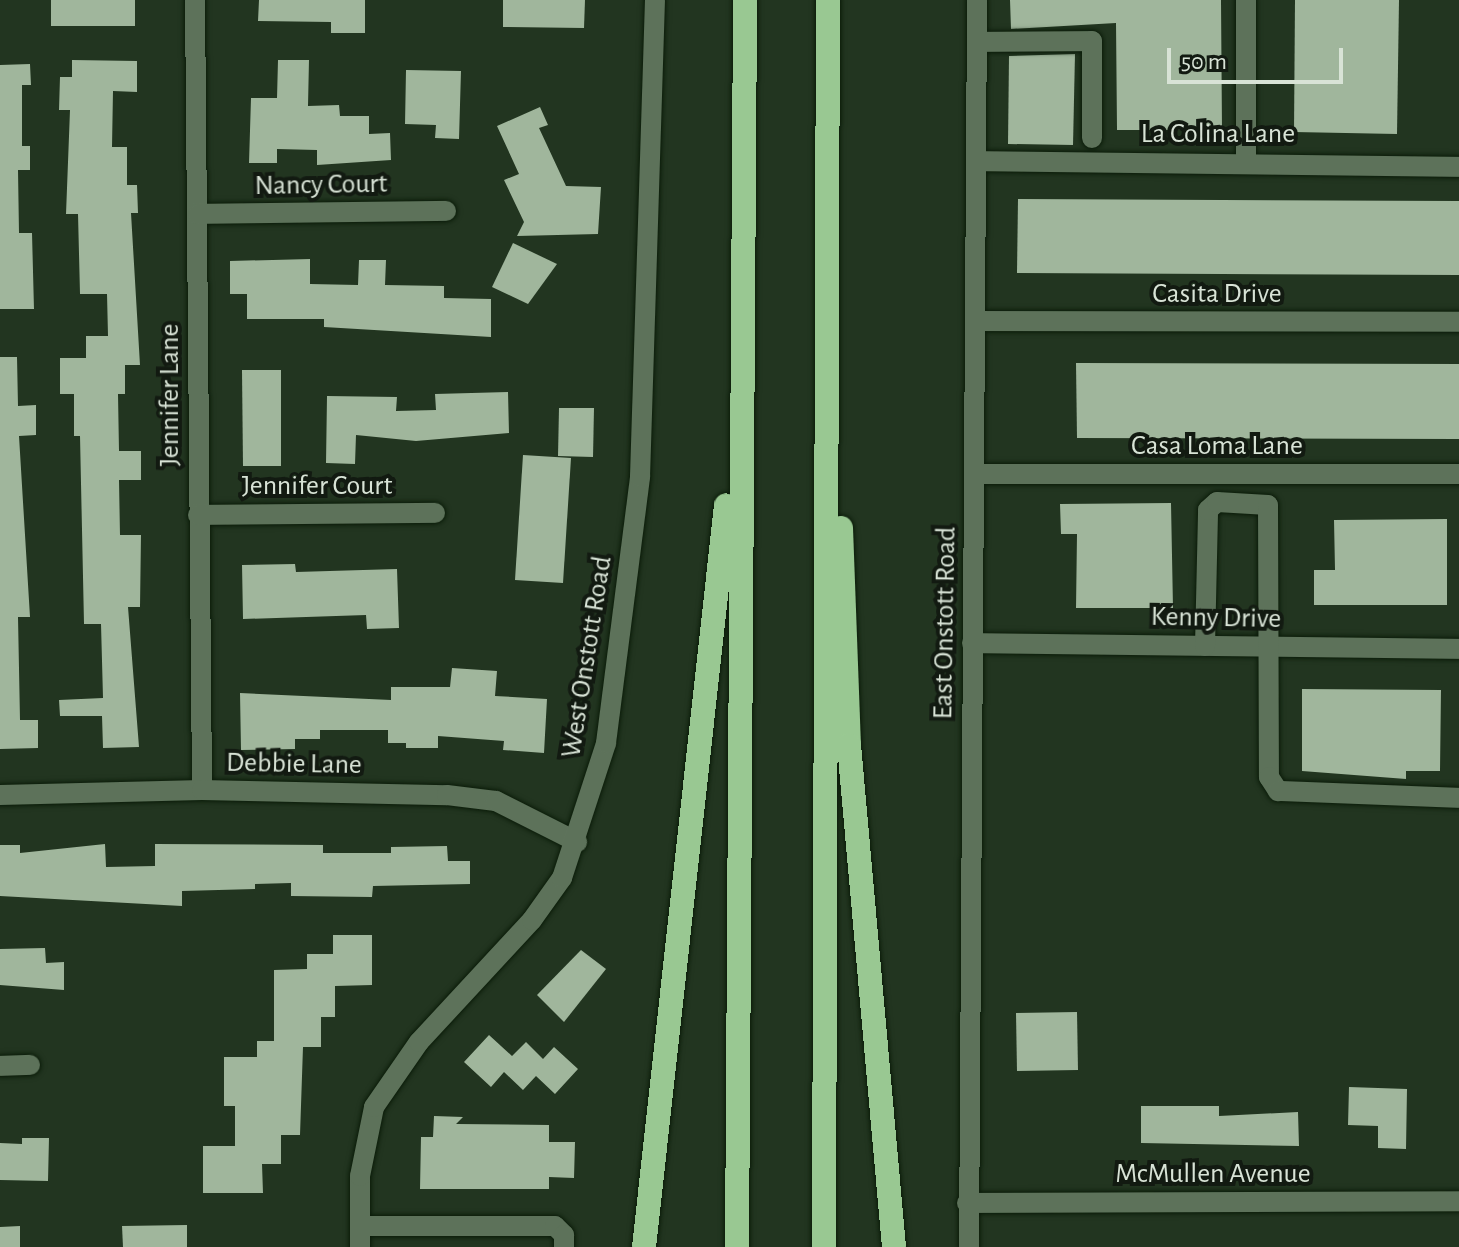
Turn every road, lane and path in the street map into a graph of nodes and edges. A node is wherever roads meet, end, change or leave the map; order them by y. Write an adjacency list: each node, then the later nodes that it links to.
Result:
1 (195, 0): 14 (street, Jennifer Lane)
2 (655, 0): 29 (street, West Onstott Road)
3 (745, 0): 17 (highway)
4 (828, 0): 8 (highway)
5 (977, 0): 7 (street, East Onstott Road)
6 (1246, 0): 11 (street)
7 (977, 42): 9 (street); 10 (street, East Onstott Road)
8 (827, 94): 39 (highway); 40 (highway)
9 (1092, 138)
10 (977, 161): 11 (street, La Colina Lane); 15 (street, East Onstott Road)
11 (1246, 163): 12 (street, La Colina Lane)
12 (1459, 167)
13 (446, 211): 14 (street, Nancy Court)
14 (198, 214): 21 (street, Jennifer Lane)
15 (976, 321): 16 (street, Casita Drive); 18 (street, East Onstott Road)
16 (1459, 322)
17 (740, 389): 37 (highway); 38 (highway)
18 (974, 474): 19 (street, Casa Loma Lane); 22 (street, East Onstott Road)
19 (1459, 474)
20 (435, 513): 21 (street, Jennifer Court)
21 (198, 515): 26 (street, Jennifer Lane)
22 (972, 643): 23 (street, Kenny Drive); 33 (street, East Onstott Road)
23 (1205, 646): 24 (street, Kenny Drive); 24 (street)
24 (1268, 647): 25 (street, Kenny Drive); 28 (street)
25 (1459, 649)
26 (202, 790): 27 (street, Debbie Lane); 29 (street, Debbie Lane)
27 (0, 795)
28 (1459, 798)
29 (577, 842): 34 (street, West Onstott Road)
30 (30, 1065): 31 (street)
31 (0, 1066)
32 (1459, 1201): 33 (street, McMullen Avenue)
33 (967, 1203): 41 (street, East Onstott Road)
34 (360, 1226): 35 (street, West Onstott Road); 36 (street)
35 (360, 1247)
36 (564, 1247)
37 (644, 1247)
38 (737, 1247)
39 (824, 1247)
40 (894, 1247)
41 (969, 1247)

